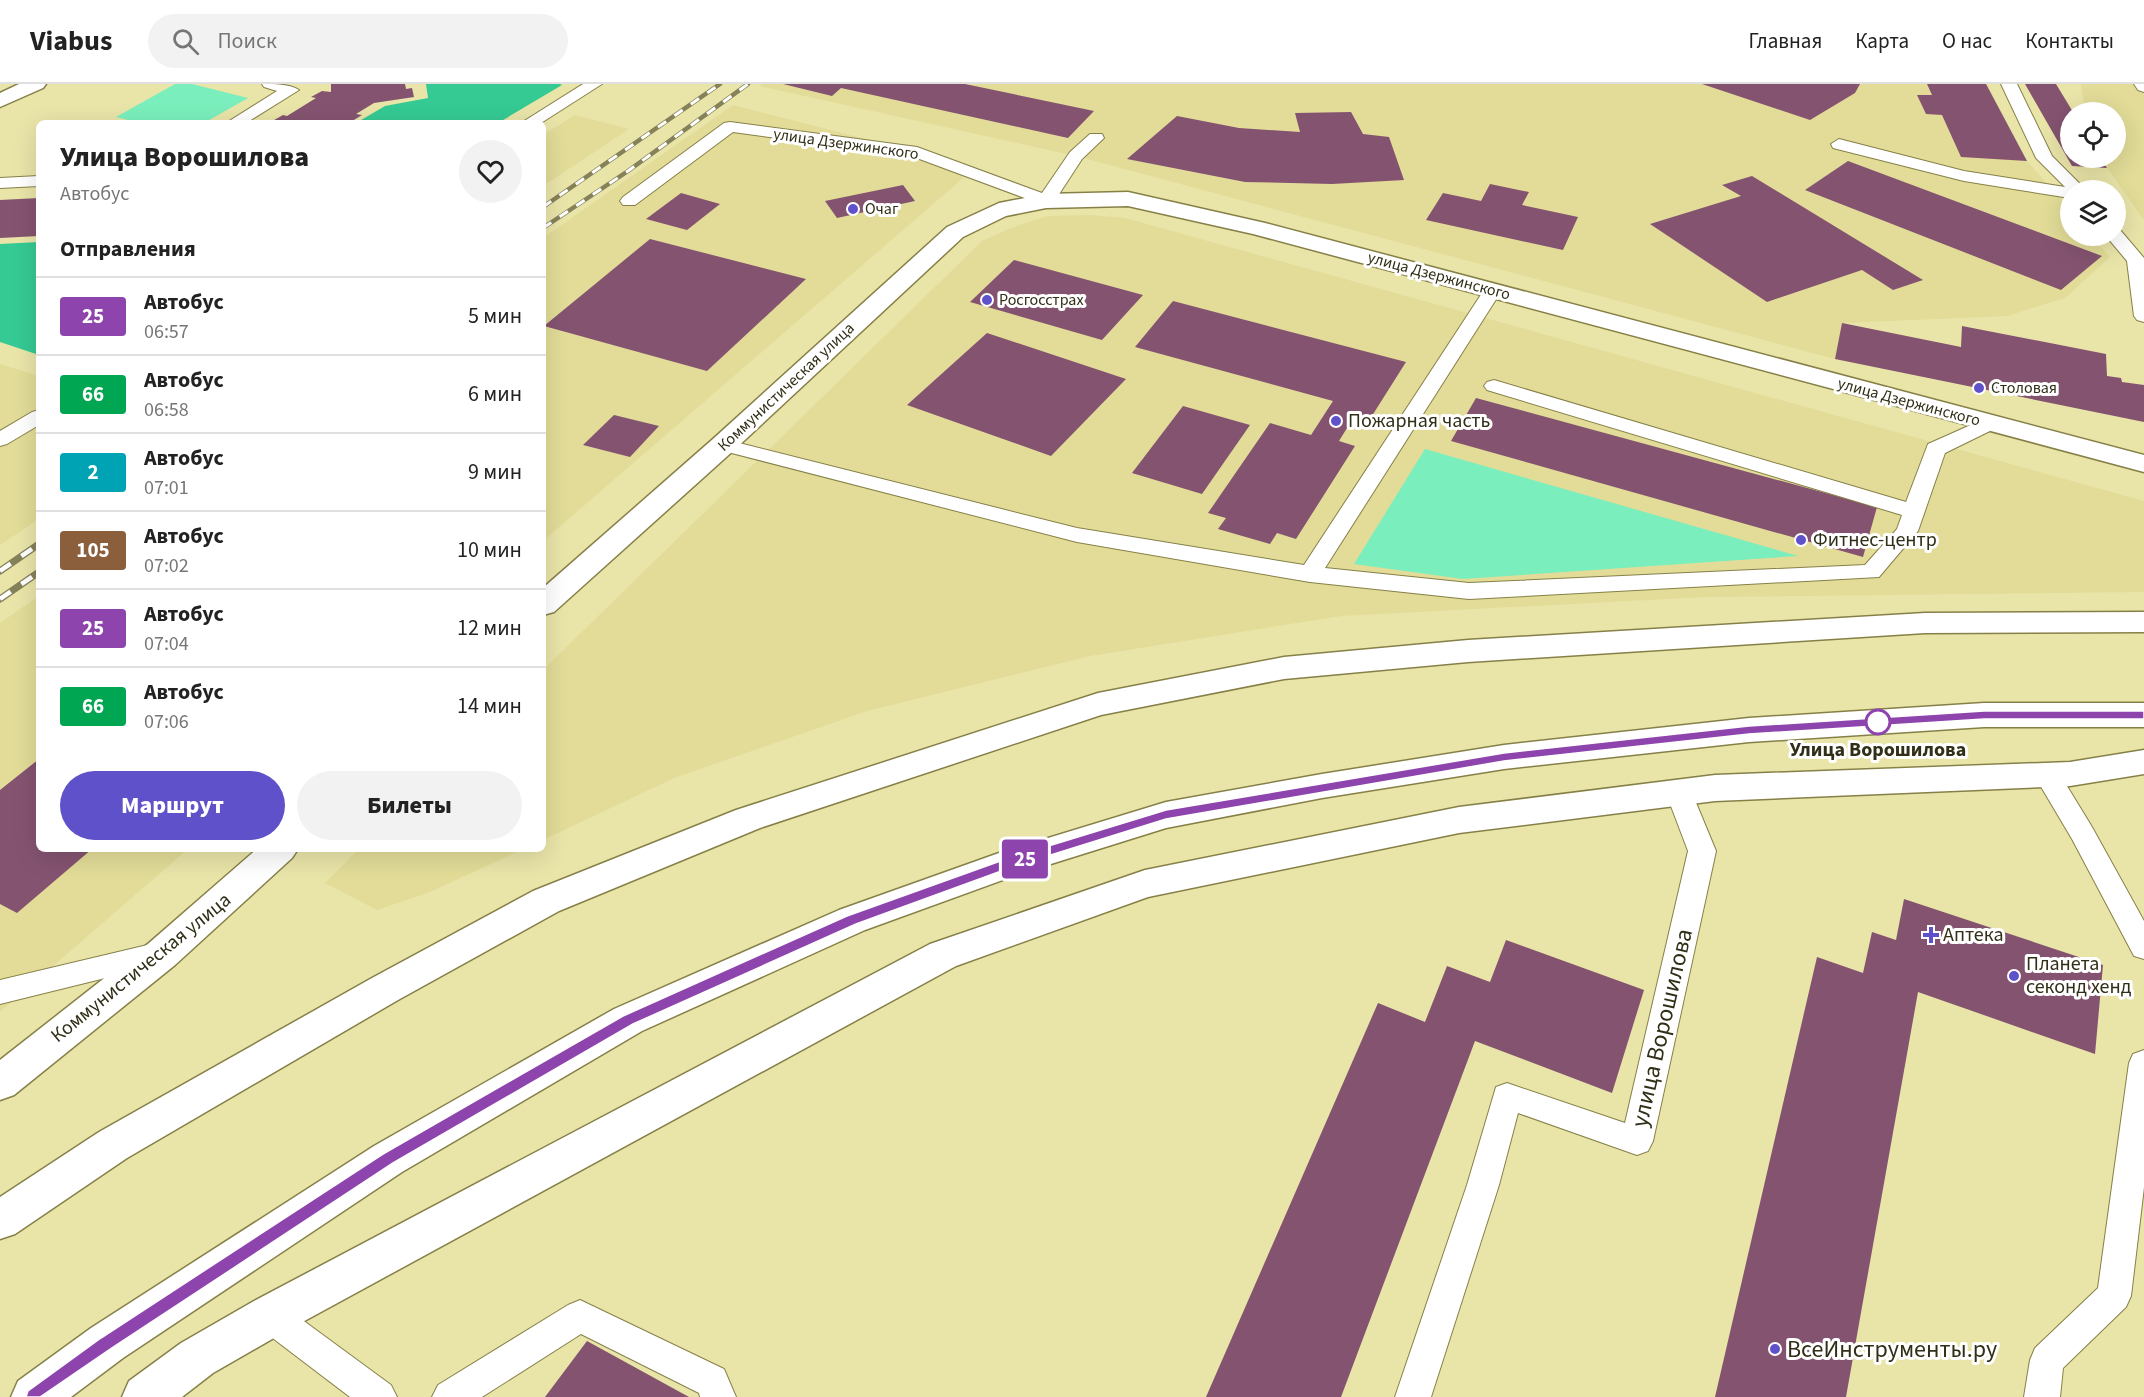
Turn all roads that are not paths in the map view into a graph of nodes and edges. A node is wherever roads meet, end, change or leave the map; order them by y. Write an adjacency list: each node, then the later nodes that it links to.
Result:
1 (36, 84): 5 (main road)
2 (270, 84): 6 (lane)
3 (594, 84): 7 (lane)
4 (2009, 84): 10 (lane)
5 (0, 100)
6 (239, 120)
7 (534, 120)
8 (1096, 138): 15 (lane)
9 (1839, 144): 13 (lane)
10 (2068, 180)
11 (36, 181): 12 (lane)
12 (0, 183)
13 (2060, 191)
14 (629, 201): 15 (lane, улица Дзержинского)
15 (1046, 201): 17 (main road, улица Дзержинского); 23 (main road, Коммунистическая улица)
16 (2124, 246): 18 (lane)
17 (1493, 290): 21 (main road, улица Дзержинского); 26 (lane)
18 (2144, 316)
19 (1494, 386): 25 (lane)
20 (36, 418): 22 (lane)
21 (1989, 424): 24 (main road, улица Дзержинского); 25 (lane)
22 (0, 440)
23 (723, 445): 26 (lane); 27 (main road, Коммунистическая улица)
24 (2144, 464)
25 (1914, 511): 26 (lane)
26 (1310, 574)
27 (546, 602)
28 (2144, 622): 39 (main road)
29 (2144, 715): 41 (main road)
30 (2144, 762): 31 (main road)
31 (2047, 775): 32 (main road); 34 (lane)
32 (1679, 793): 40 (main road); 46 (lane, улица Ворошилова)
33 (277, 852): 35 (main road, Коммунистическая улица)
34 (2144, 948)
35 (162, 954): 36 (lane); 38 (main road, Коммунистическая улица)
36 (0, 992)
37 (2144, 1063): 47 (lane)
38 (0, 1083)
39 (0, 1220)
40 (270, 1316): 42 (main road); 43 (lane)
41 (34, 1397)
42 (145, 1397)
43 (379, 1397)
44 (450, 1397): 45 (lane)
45 (718, 1397)
46 (1413, 1397)
47 (2042, 1397)

